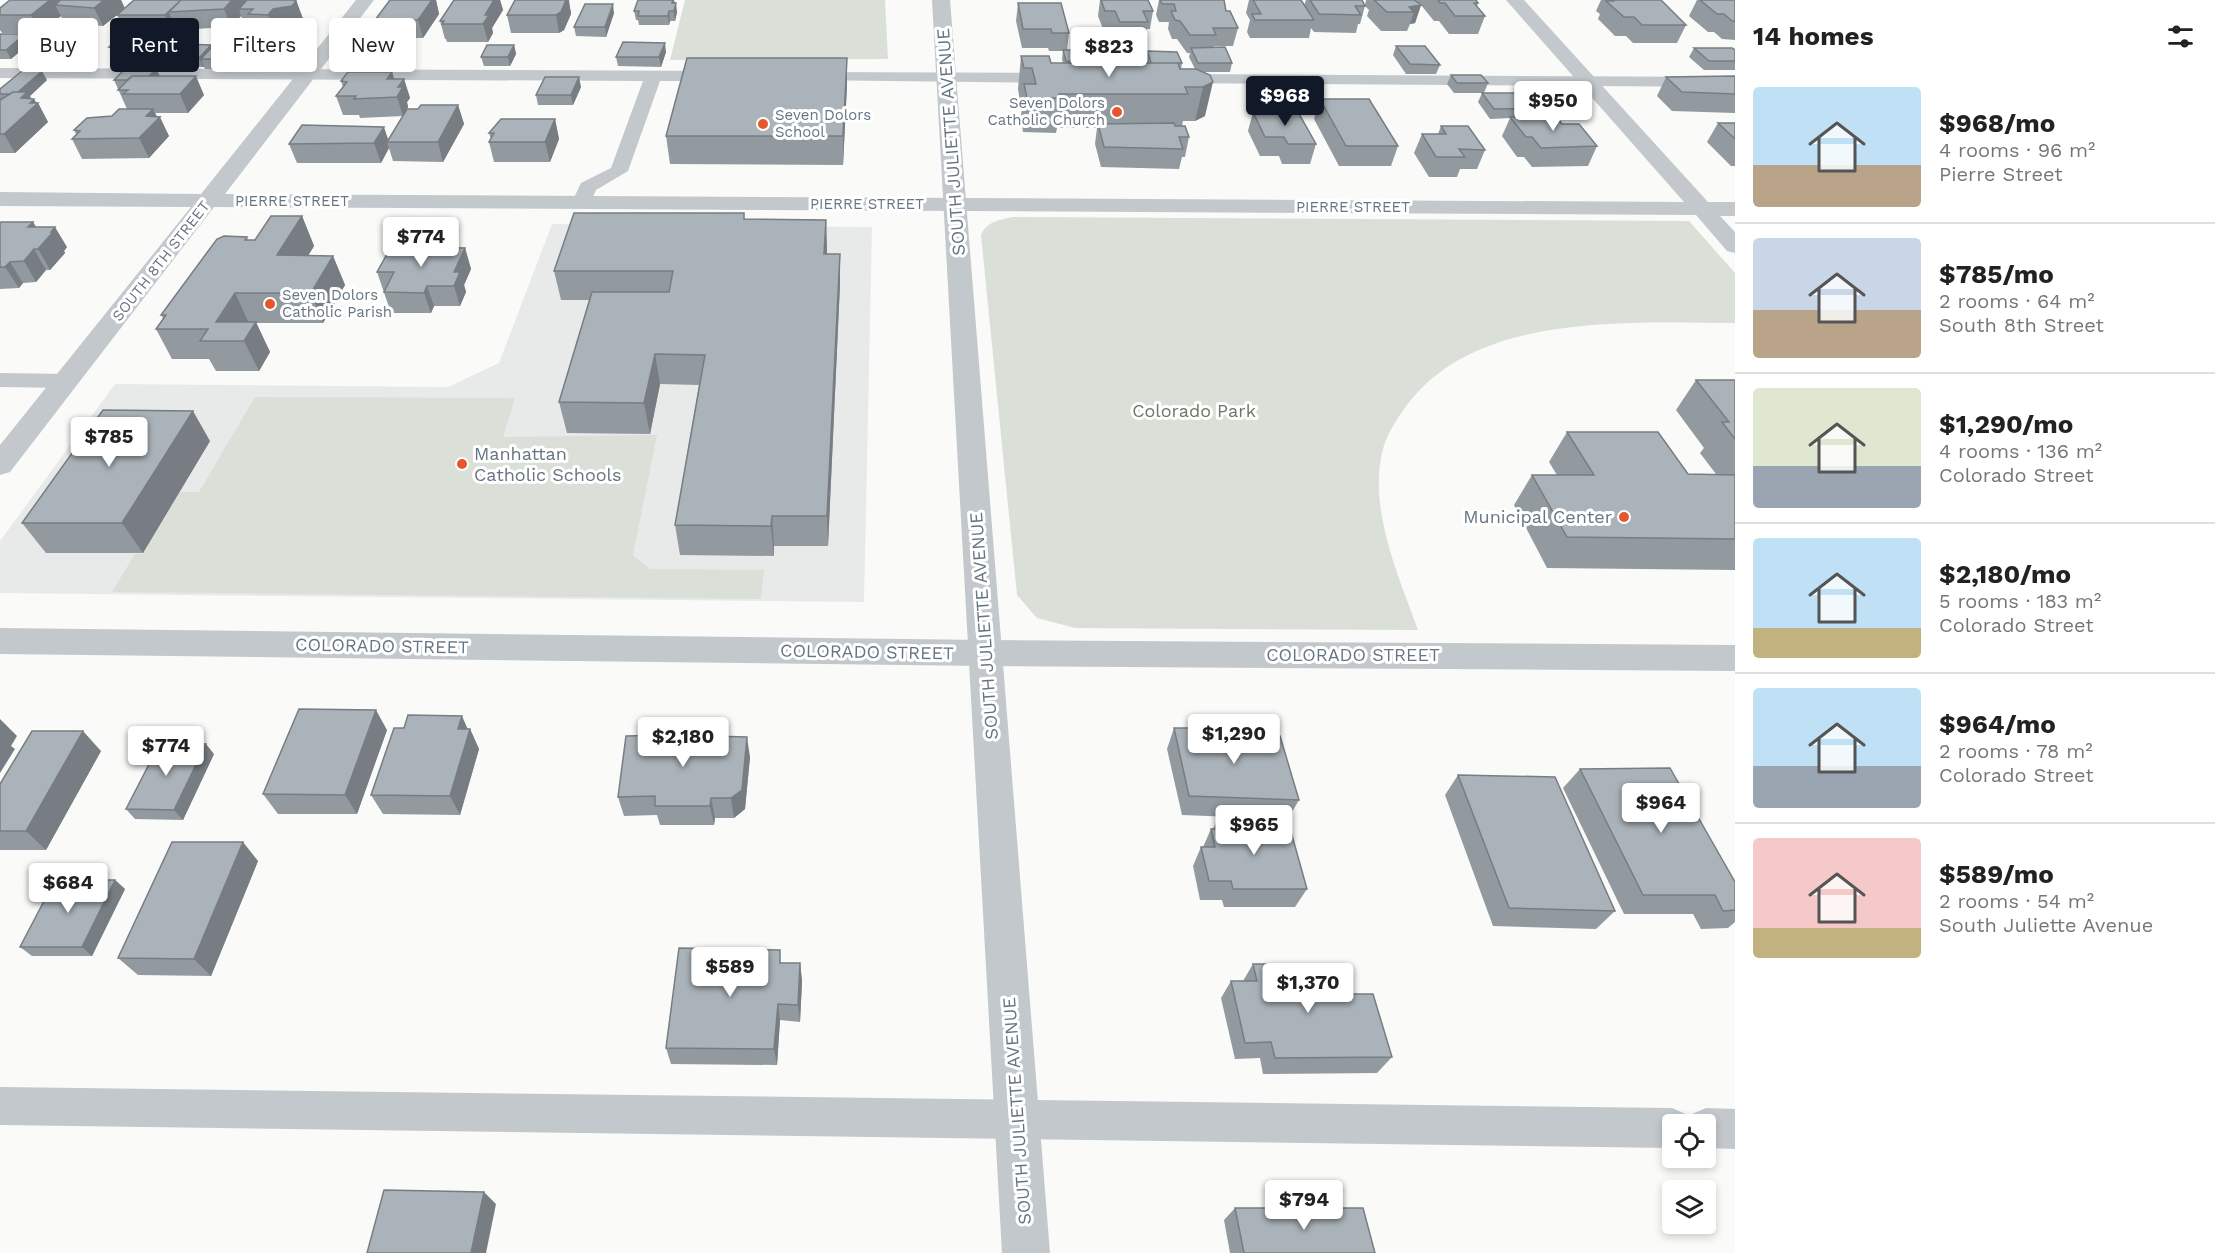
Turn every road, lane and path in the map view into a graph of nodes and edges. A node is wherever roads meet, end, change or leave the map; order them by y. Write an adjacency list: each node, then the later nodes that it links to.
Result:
1 (365, 0): 5 (street, SOUTH 8TH STREET)
2 (941, 0): 9 (street, SOUTH JULIETTE AVENUE)
3 (1515, 0): 12 (street)
4 (0, 73): 5 (lane)
5 (309, 75): 6 (lane); 15 (street, SOUTH 8TH STREET)
6 (653, 76): 7 (lane); 16 (lane)
7 (732, 76)
8 (791, 76): 9 (lane)
9 (947, 77): 10 (lane); 17 (street, SOUTH JULIETTE AVENUE)
10 (1076, 78)
11 (1159, 78): 12 (lane)
12 (1587, 81): 13 (lane); 18 (street)
13 (1735, 82)
14 (0, 199): 15 (street, PIERRE STREET)
15 (210, 200): 16 (street, PIERRE STREET); 22 (street, SOUTH 8TH STREET)
16 (582, 202): 17 (street, PIERRE STREET)
17 (956, 205): 18 (street, PIERRE STREET); 25 (street, SOUTH JULIETTE AVENUE)
18 (1701, 209): 19 (street, PIERRE STREET); 20 (street)
19 (1735, 210)
20 (1735, 246)
21 (0, 380): 22 (lane)
22 (67, 381): 23 (street, SOUTH 8TH STREET)
23 (0, 465)
24 (0, 640): 25 (street, COLORADO STREET)
25 (985, 653): 26 (street, COLORADO STREET); 28 (street, SOUTH JULIETTE AVENUE)
26 (1735, 658)
27 (0, 1106): 28 (lane)
28 (1017, 1118): 29 (lane); 32 (street, SOUTH JULIETTE AVENUE)
29 (1662, 1128)
30 (1716, 1128): 31 (lane)
31 (1735, 1129)
32 (1026, 1253)

